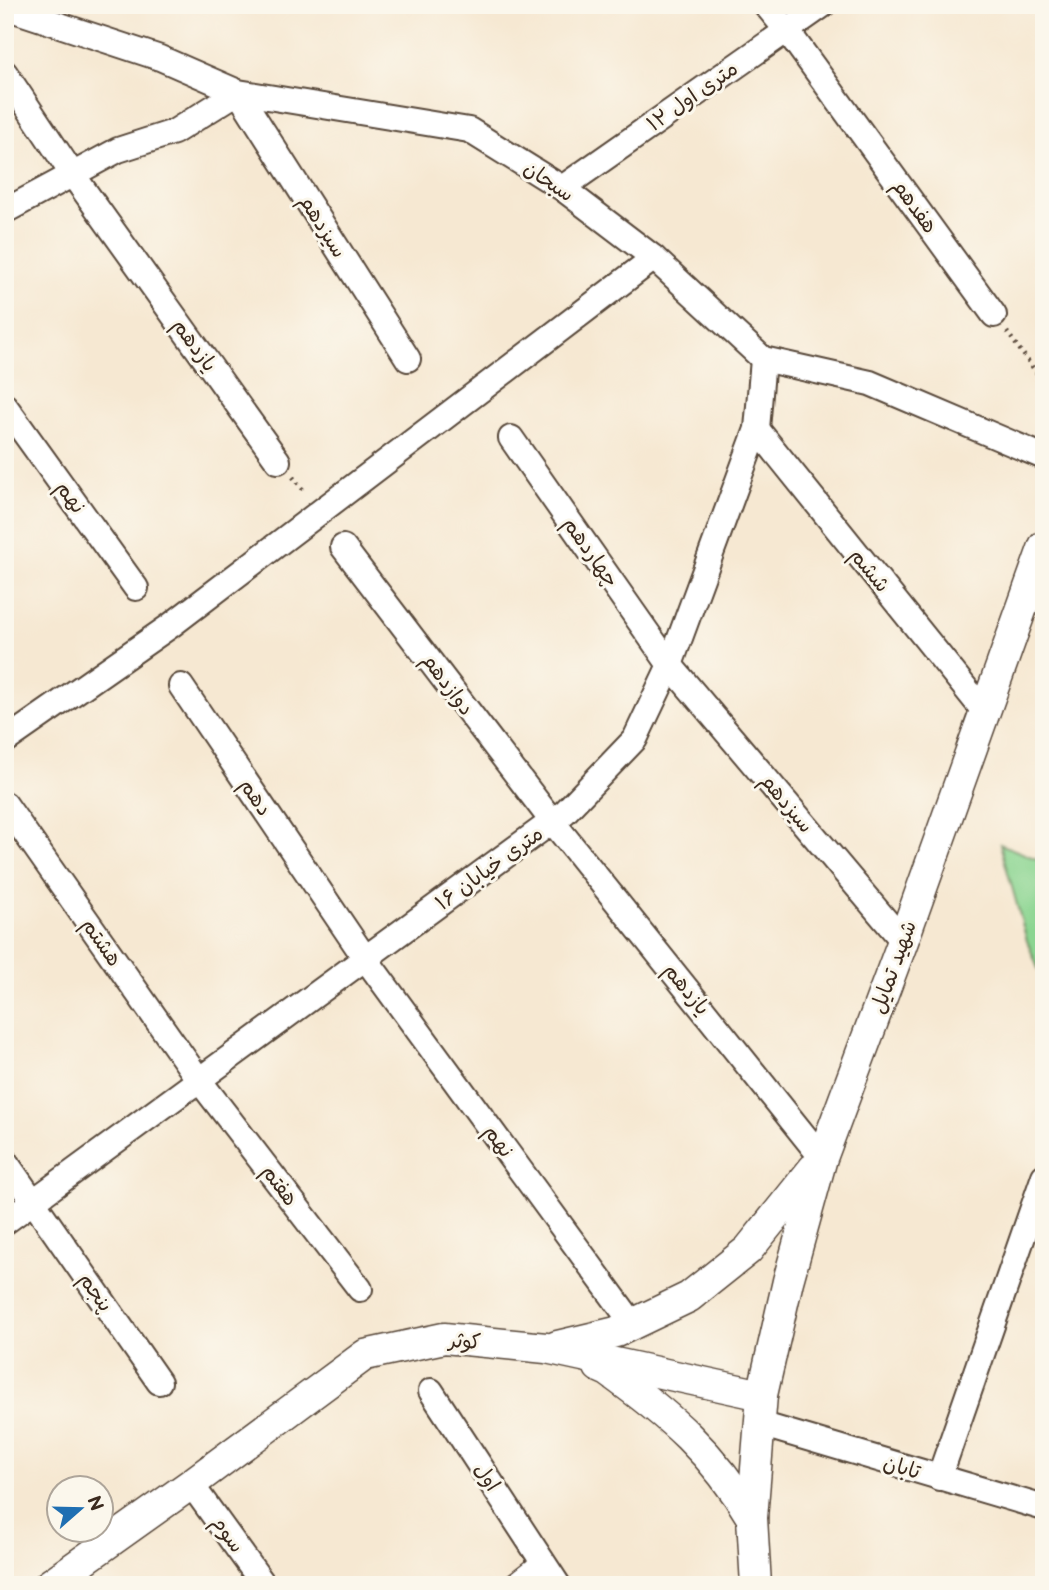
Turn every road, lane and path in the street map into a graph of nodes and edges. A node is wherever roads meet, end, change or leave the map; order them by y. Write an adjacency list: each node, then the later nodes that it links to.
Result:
1 (766, 5): 4 (street, هفدهم)
2 (823, 5): 4 (street, ۱۲ متری اول)
3 (5, 7): 6 (street, سبحان)
4 (786, 29): 8 (street, ۱۲ متری اول); 11 (street, هفدهم)
5 (5, 73): 7 (street)
6 (238, 92): 7 (street); 8 (street, سبحان); 12 (street, سیزدهم)
7 (72, 175): 9 (street); 19 (street, یازدهم)
8 (562, 188): 10 (street, سبحان)
9 (5, 211)
10 (654, 258): 13 (street, سبحان); 20 (street)
11 (994, 315): 14 (path)
12 (408, 359)
13 (763, 359): 16 (street, ۱۶ متری خیابان); 18 (street)
14 (1044, 383)
15 (5, 406): 23 (street, نهم)
16 (757, 429): 24 (street, ۱۶ متری خیابان); 26 (street, ششم)
17 (511, 438): 24 (street, چهاردهم)
18 (1044, 457)
19 (278, 461): 20 (path)
20 (321, 511): 27 (street)
21 (1044, 546): 26 (street, شهید تمایل)
22 (344, 547): 29 (street, دوازدهم)
23 (136, 588)
24 (670, 665): 29 (street, ۱۶ متری خیابان); 30 (street, سیزدهم)
25 (181, 686): 31 (street, دهم)
26 (984, 711): 30 (street, شهید تمایل)
27 (5, 741)
28 (5, 804): 32 (street, هشتم)
29 (552, 821): 31 (street, ۱۶ متری خیابان); 33 (street, یازدهم)
30 (903, 941): 33 (street, شهید تمایل)
31 (365, 958): 32 (street, ۱۶ متری خیابان); 39 (street, نهم)
32 (199, 1080): 36 (street, ۱۶ متری خیابان); 38 (street, هفتم)
33 (822, 1158): 39 (street); 43 (street, شهید تمایل)
34 (5, 1161): 36 (street)
35 (1044, 1175): 45 (street)
36 (33, 1202): 37 (street, ۱۶ متری خیابان); 41 (street, پنجم)
37 (5, 1222)
38 (360, 1289)
39 (633, 1324): 40 (street)
40 (546, 1348): 43 (street, کوثر); 46 (street, کوثر); 48 (street)
41 (159, 1382)
42 (431, 1391): 49 (street, اول)
43 (762, 1395): 44 (street)
44 (760, 1424): 45 (street, تابان); 48 (street)
45 (939, 1478): 47 (street, تابان)
46 (191, 1484): 50 (street, کوثر); 51 (street, سوم)
47 (1044, 1508)
48 (752, 1518): 54 (street)
49 (543, 1564): 52 (street); 53 (street, اول)
50 (49, 1585)
51 (264, 1585)
52 (516, 1585)
53 (558, 1585)
54 (756, 1585)

